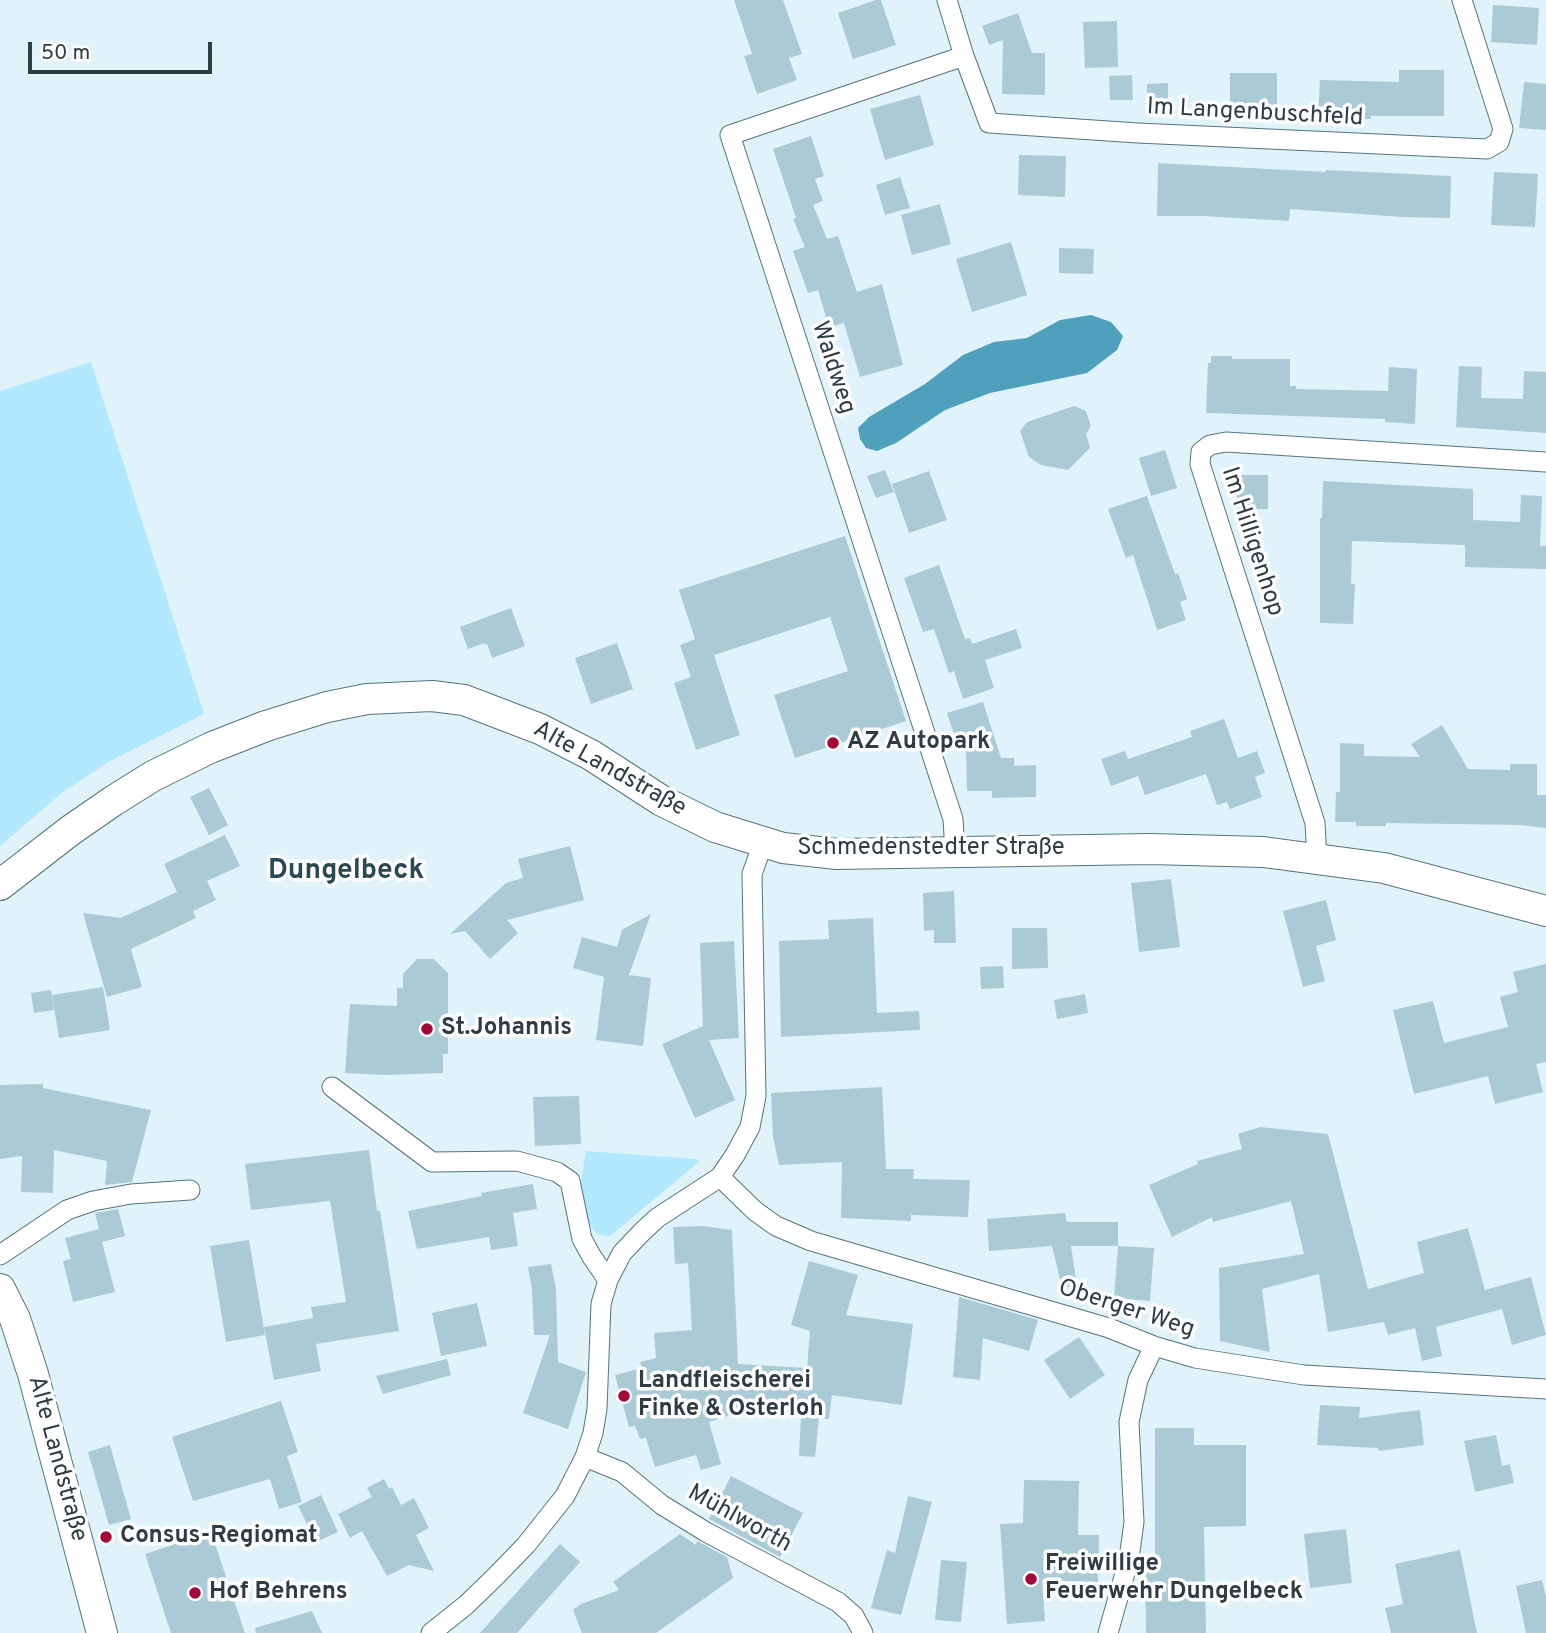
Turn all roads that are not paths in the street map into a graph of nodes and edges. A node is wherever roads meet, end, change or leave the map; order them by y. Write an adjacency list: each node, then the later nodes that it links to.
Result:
1 (947, 0): 3 (street, Im Langenbuschfeld)
2 (1462, 0): 3 (street, Im Langenbuschfeld)
3 (964, 56): 6 (street, Waldweg)
4 (1546, 461): 7 (street, Im Hilligenhop)
5 (763, 843): 6 (main road, Schmedenstedter Straße); 8 (main road, Alte Landstraße); 11 (street, Schmedenstedter Straße)
6 (955, 852): 7 (main road, Schmedenstedter Straße)
7 (1317, 859): 9 (main road, Schmedenstedter Straße)
8 (0, 885)
9 (1546, 911)
10 (332, 1087): 14 (street)
11 (720, 1177): 14 (street, Schmedenstedter Straße); 16 (street, Oberger Weg)
12 (190, 1190): 13 (street)
13 (0, 1255)
14 (608, 1280): 18 (street, Schmedenstedter Straße)
15 (0, 1289): 19 (main road, Alte Landstraße)
16 (1154, 1346): 17 (street, Oberger Weg); 22 (street)
17 (1546, 1389)
18 (585, 1457): 20 (street, Schmedenstedter Straße); 21 (street, Mühlworth)
19 (102, 1633)
20 (431, 1633)
21 (863, 1633)
22 (1108, 1633)

